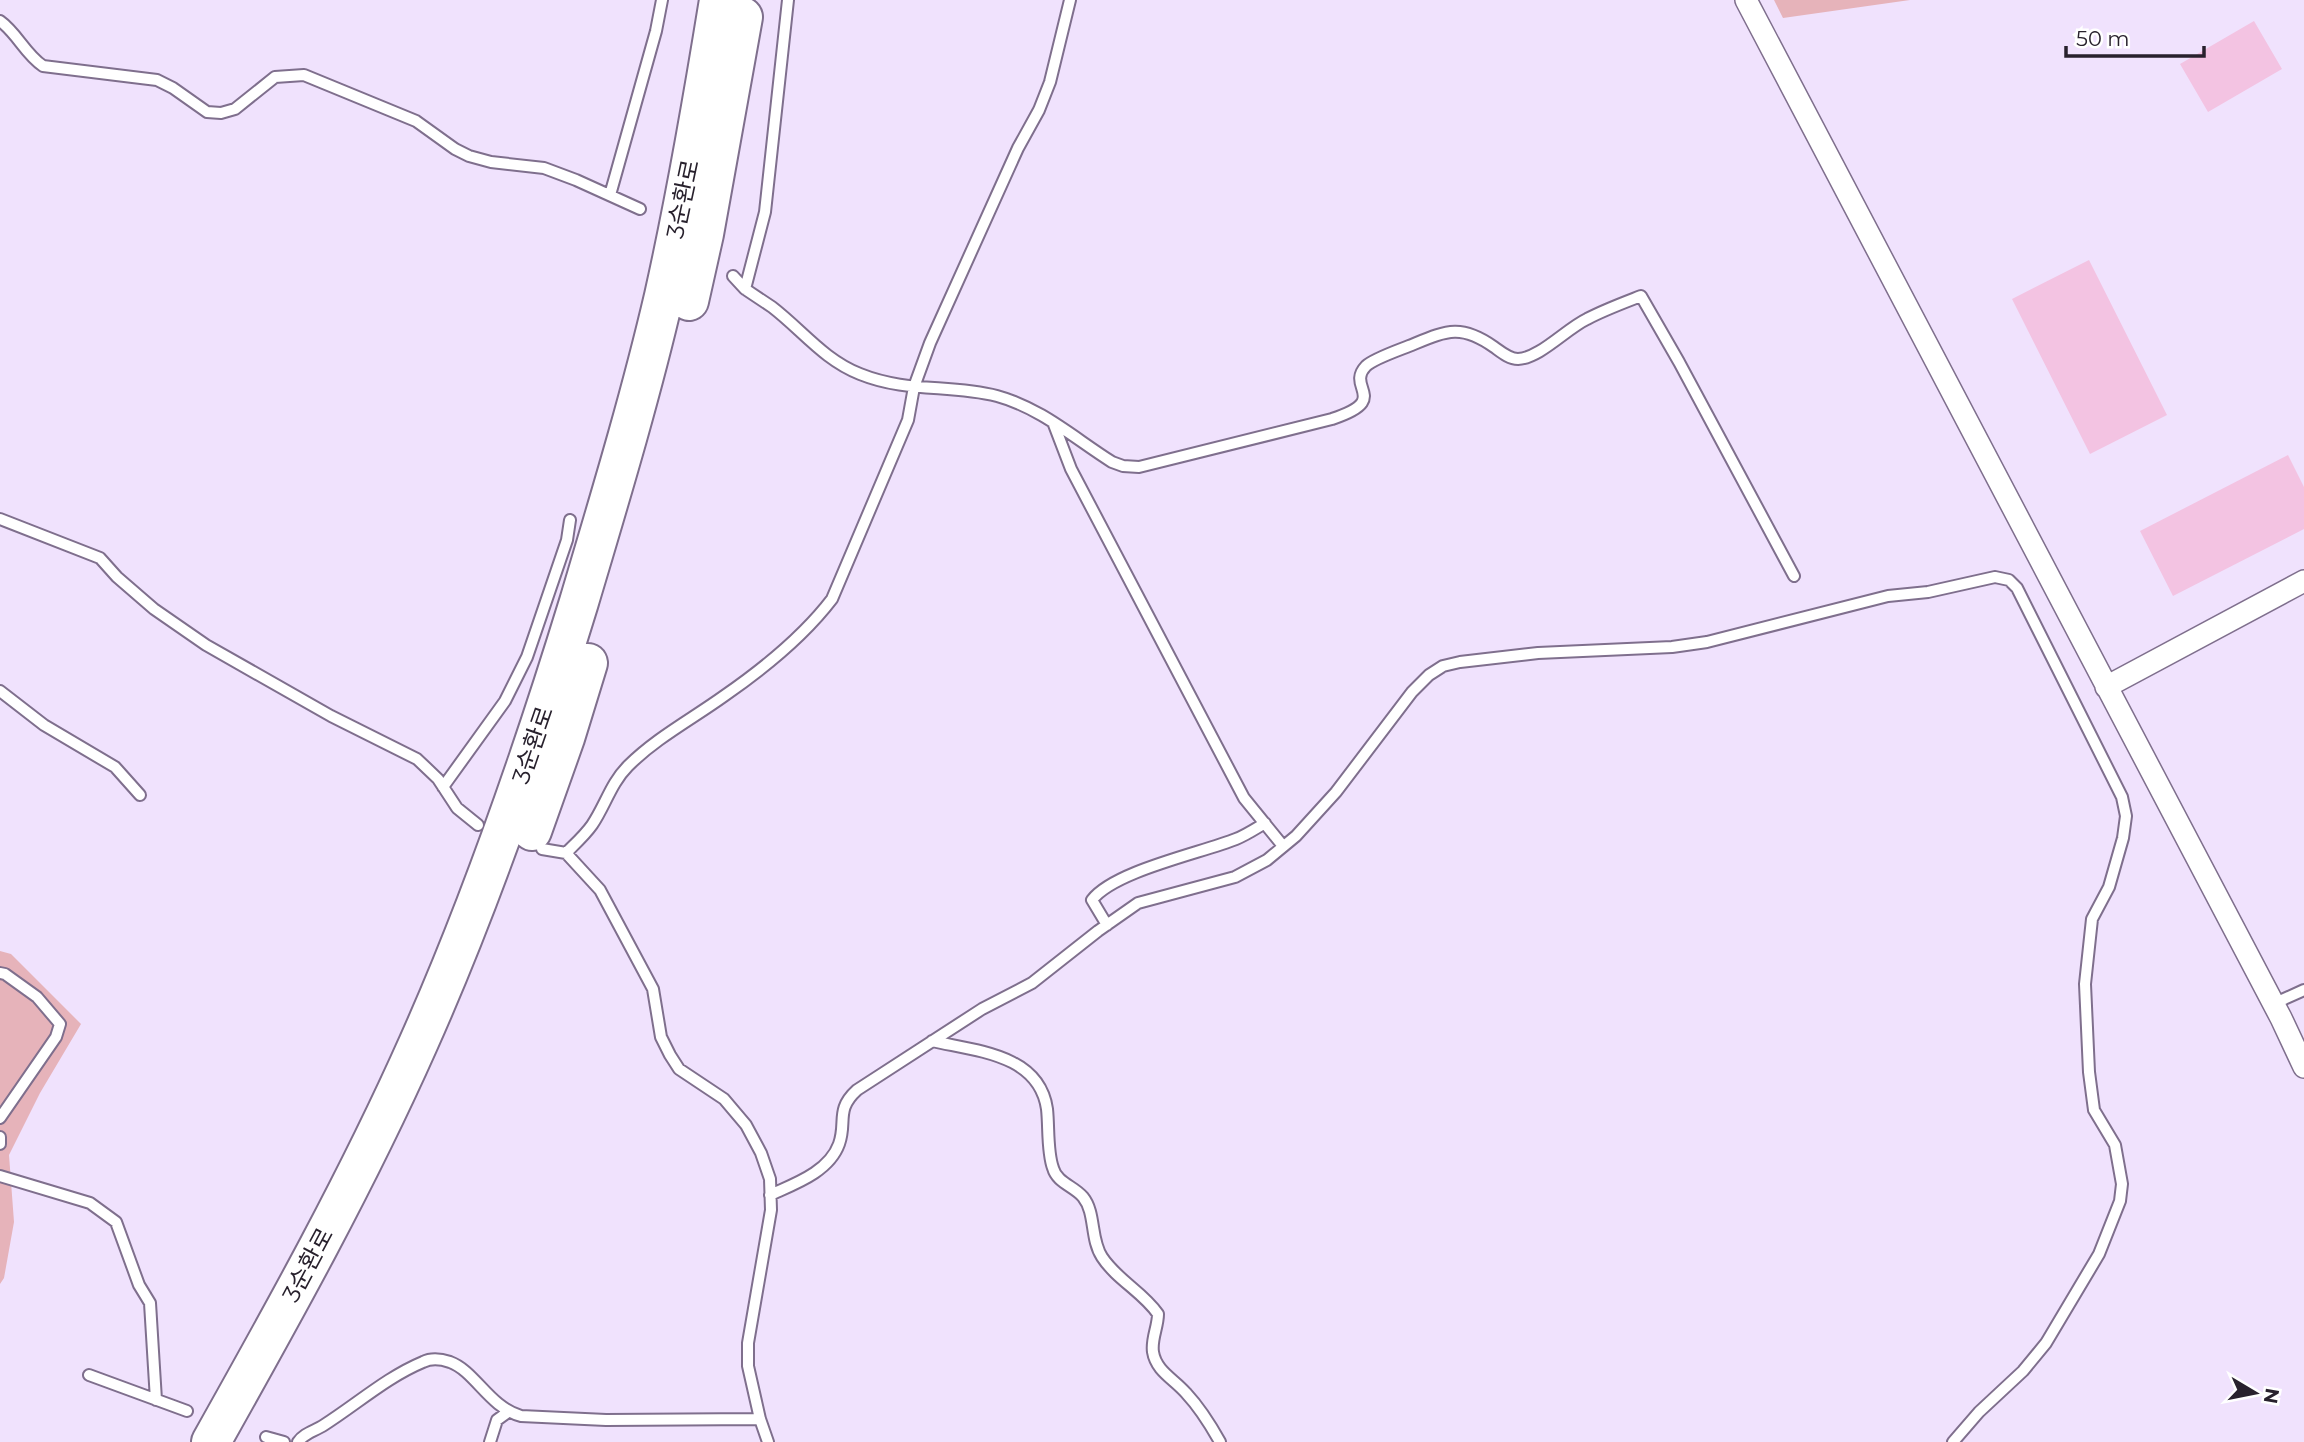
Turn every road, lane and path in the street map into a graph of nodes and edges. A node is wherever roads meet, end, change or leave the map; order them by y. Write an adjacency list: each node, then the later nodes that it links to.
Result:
1 (662, 0): 8 (lane)
2 (719, 0): 44 (highway, 3순환로)
3 (746, 0): 43 (highway, 3순환로)
4 (788, 0): 11 (lane)
5 (1070, 0): 12 (lane)
6 (1746, 0): 18 (street)
7 (0, 21): 8 (lane)
8 (610, 195): 9 (lane)
9 (640, 209)
10 (733, 276): 11 (lane)
11 (745, 289): 12 (lane)
12 (914, 387): 13 (lane); 26 (lane)
13 (1053, 422): 16 (lane); 22 (lane)
14 (0, 519): 20 (lane)
15 (570, 520): 20 (lane)
16 (1794, 576)
17 (2304, 581): 18 (street)
18 (2106, 687): 30 (street)
19 (0, 691): 21 (lane)
20 (443, 787): 23 (lane)
21 (140, 795)
22 (1265, 823): 24 (lane); 27 (lane)
23 (478, 825)
24 (1283, 846): 27 (lane); 50 (lane)
25 (542, 849): 26 (lane)
26 (566, 853): 37 (lane)
27 (1107, 925): 31 (lane)
28 (0, 973): 33 (lane)
29 (2304, 990): 30 (lane)
30 (2273, 1004): 32 (street)
31 (932, 1041): 37 (lane); 49 (lane)
32 (2302, 1059)
33 (0, 1118)
34 (0, 1137): 35 (lane)
35 (0, 1144)
36 (0, 1176): 39 (lane)
37 (770, 1195): 42 (lane)
38 (89, 1375): 39 (lane)
39 (156, 1400): 40 (lane)
40 (187, 1411)
41 (508, 1412): 42 (lane); 46 (lane); 47 (lane)
42 (760, 1419): 48 (lane)
43 (253, 1439): 45 (lane)
44 (211, 1442)
45 (285, 1442)
46 (298, 1442)
47 (490, 1442)
48 (768, 1442)
49 (1220, 1442)
50 (1953, 1442)

